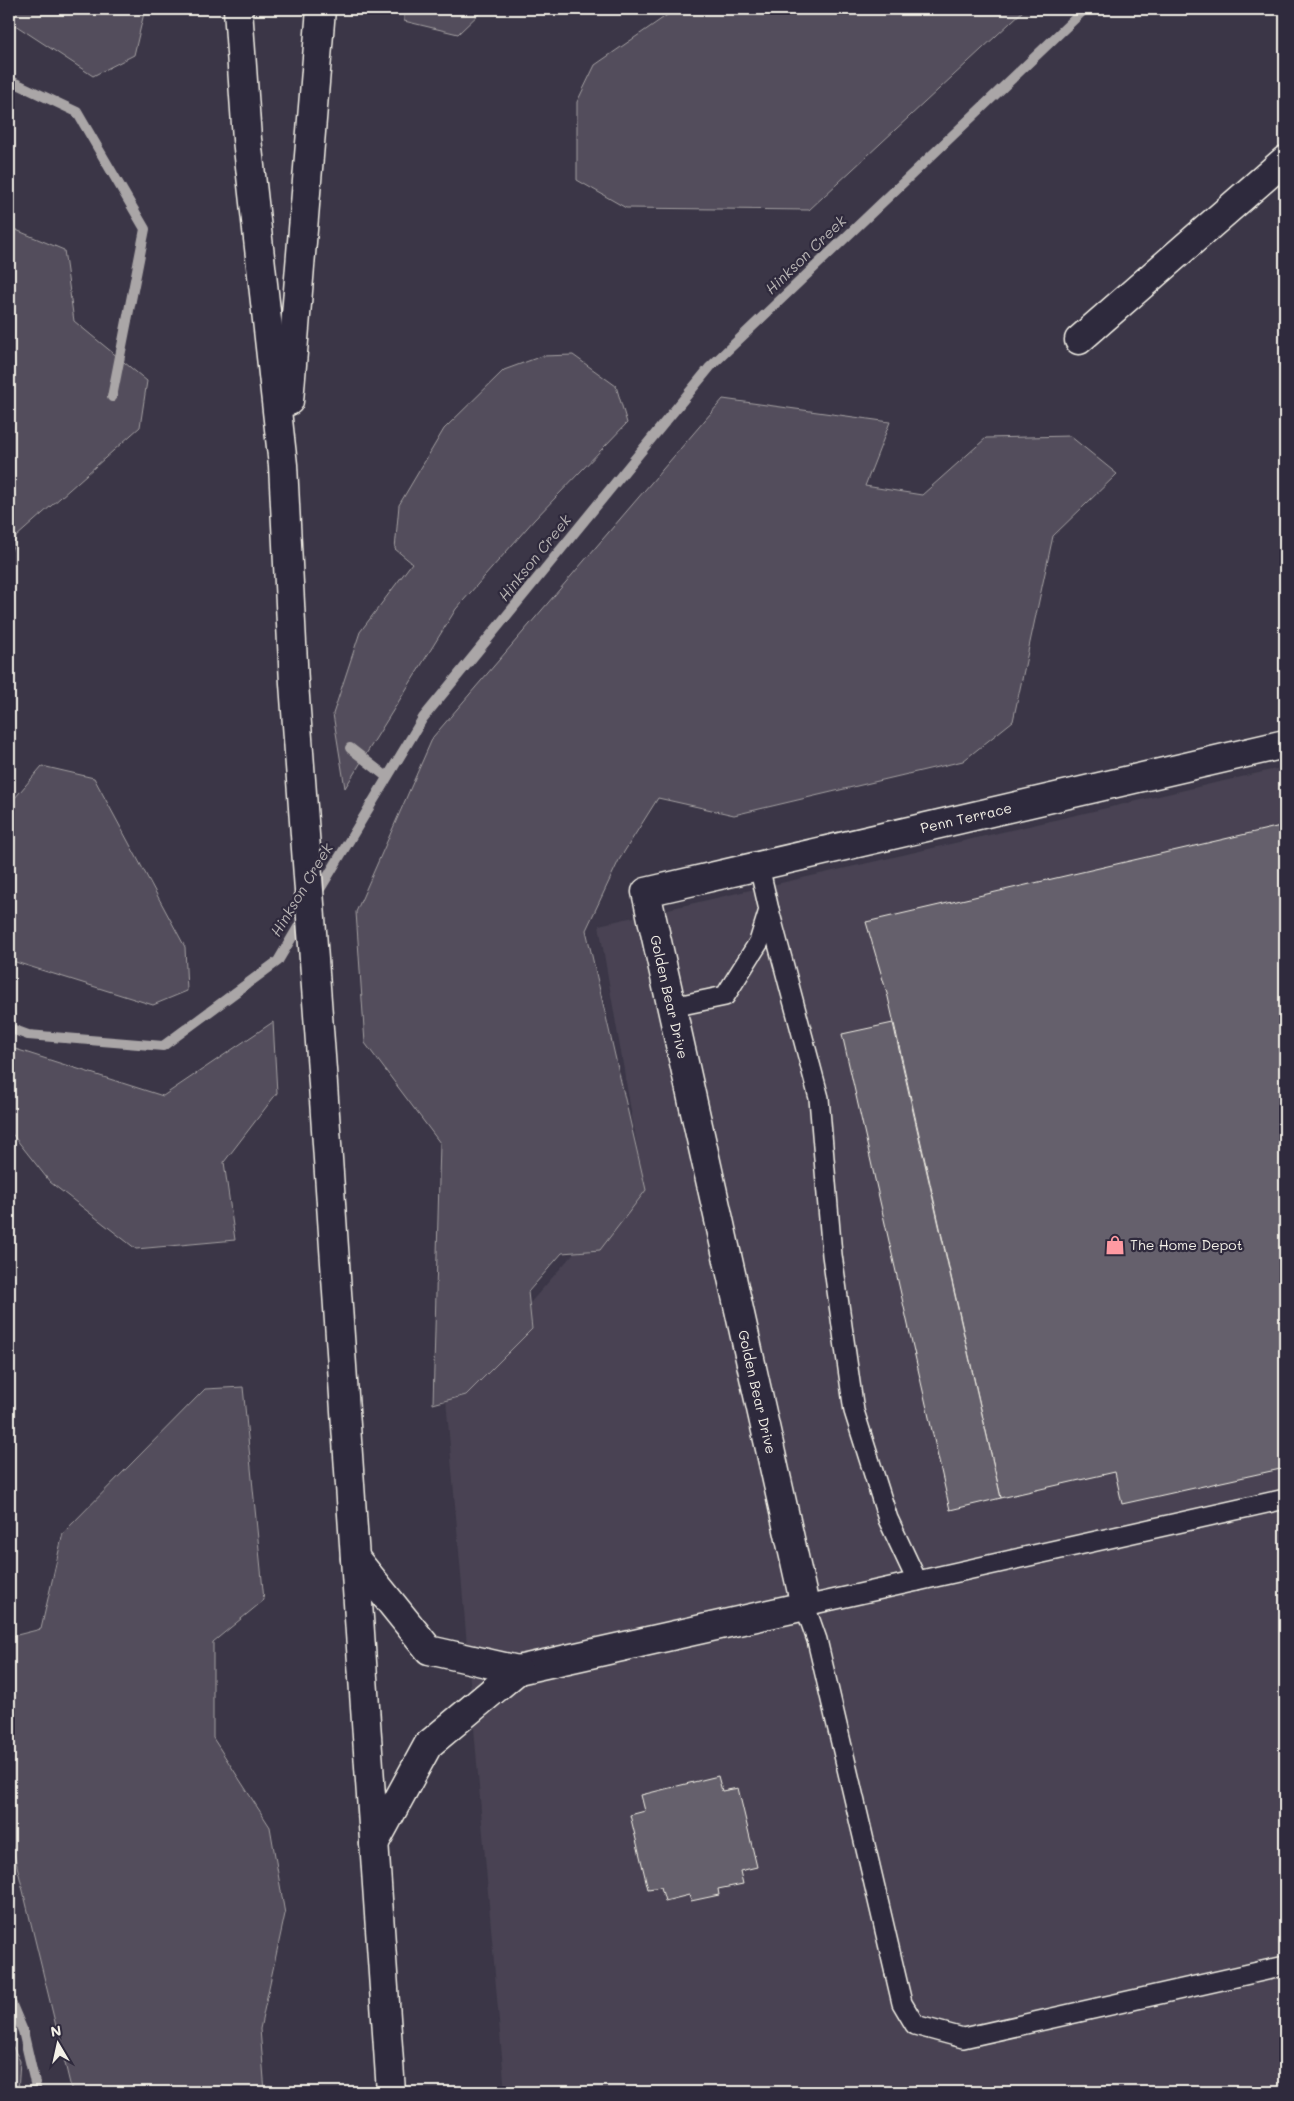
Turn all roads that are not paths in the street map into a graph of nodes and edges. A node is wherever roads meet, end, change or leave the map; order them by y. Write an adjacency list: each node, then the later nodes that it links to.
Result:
1 (238, 9): 5 (main road)
2 (320, 9): 5 (main road)
3 (1285, 160): 4 (main road)
4 (1079, 340)
5 (284, 464): 12 (main road)
6 (1285, 744): 7 (main road, Penn Terrace)
7 (759, 866): 8 (main road, Penn Terrace); 9 (lane)
8 (646, 892): 10 (main road, Golden Bear Drive)
9 (769, 910): 10 (lane); 13 (lane)
10 (672, 1007): 14 (main road, Golden Bear Drive)
11 (1285, 1499): 13 (lane)
12 (355, 1558): 15 (main road); 16 (main road)
13 (917, 1580): 14 (lane)
14 (805, 1606): 15 (main road); 17 (lane)
15 (518, 1670): 16 (main road)
16 (374, 1844): 18 (main road)
17 (1285, 1966)
18 (391, 2092)

